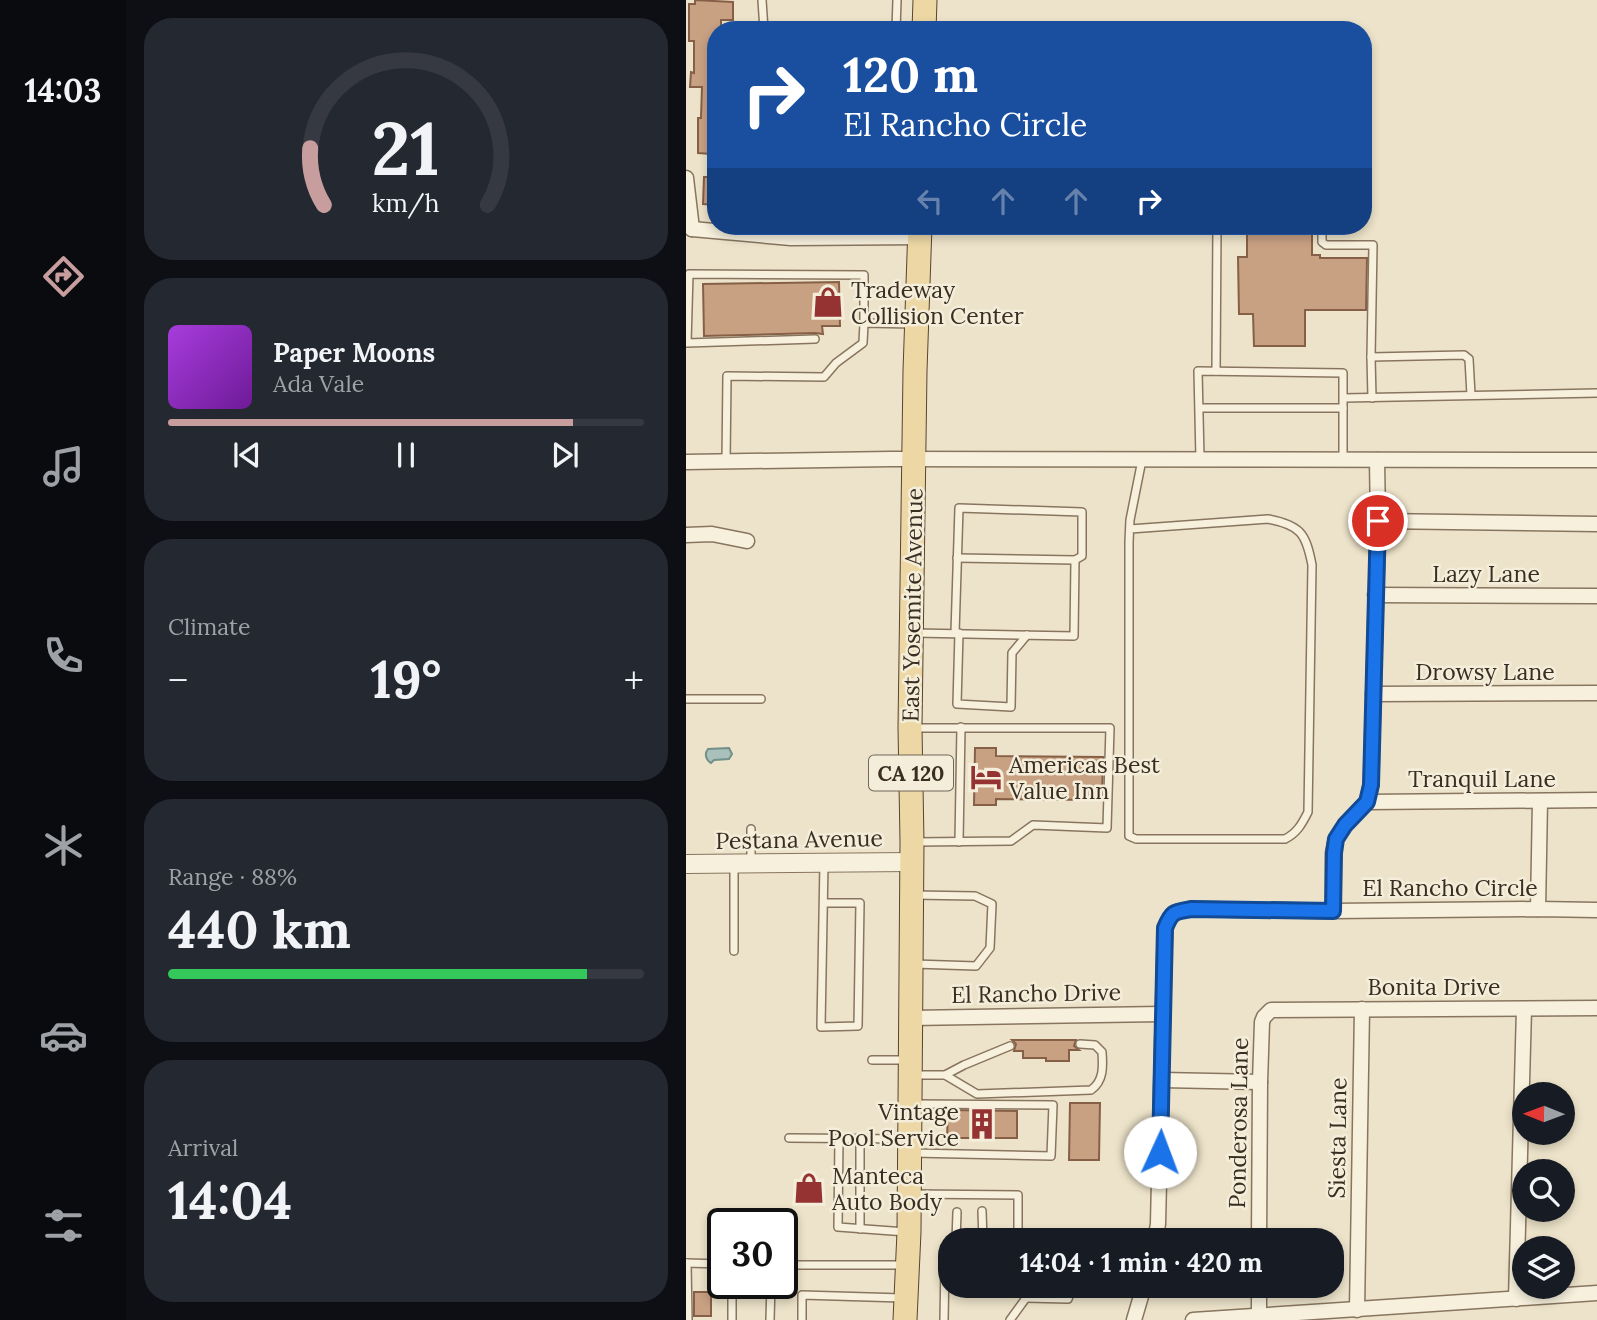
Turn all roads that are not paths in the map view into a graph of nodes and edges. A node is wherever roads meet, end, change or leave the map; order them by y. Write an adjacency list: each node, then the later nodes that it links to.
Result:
1 (762, 0): 4 (lane)
2 (897, 0): 5 (lane)
3 (925, 0): 6 (main road)
4 (763, 21)
5 (896, 21)
6 (924, 21)
7 (686, 178): 9 (street)
8 (707, 229): 9 (street)
9 (689, 230): 10 (street)
10 (707, 231)
11 (752, 235): 12 (street)
12 (846, 235)
13 (920, 235): 17 (main road, East Yosemite Avenue / CA 120)
14 (1217, 235): 20 (lane)
15 (1322, 235): 19 (lane)
16 (864, 323): 17 (lane); 18 (lane); 33 (lane)
17 (917, 324): 27 (main road, East Yosemite Avenue / CA 120)
18 (815, 339)
19 (1371, 357): 22 (lane); 24 (lane)
20 (1216, 371): 23 (lane); 25 (lane)
21 (1597, 393): 22 (lane)
22 (1471, 396): 24 (lane)
23 (1344, 398): 24 (lane); 26 (lane)
24 (1372, 398)
25 (1199, 408): 26 (lane); 29 (lane)
26 (1343, 408): 30 (lane)
27 (914, 459): 28 (street); 33 (street); 44 (main road, East Yosemite Avenue / CA 120)
28 (1142, 460): 29 (street); 37 (lane)
29 (1200, 460): 30 (street)
30 (1343, 460): 31 (street)
31 (1377, 460): 32 (street); 35 (street)
32 (1597, 460)
33 (726, 461): 34 (street)
34 (686, 462)
35 (1378, 521): 36 (street); 42 (street)
36 (1597, 524)
37 (1130, 529): 37 (lane)
38 (686, 535): 39 (street)
39 (747, 541)
40 (957, 558): 41 (lane); 41 (lane); 45 (lane)
41 (1075, 560): 46 (lane)
42 (1375, 595): 43 (street, Lazy Lane); 48 (street)
43 (1597, 596)
44 (911, 632): 45 (lane); 51 (main road, East Yosemite Avenue / CA 120)
45 (957, 634): 46 (lane); 46 (lane)
46 (1027, 635)
47 (1597, 693): 48 (street, Drowsy Lane)
48 (1373, 694): 55 (street)
49 (686, 699): 50 (lane)
50 (761, 699)
51 (910, 727): 52 (lane); 58 (main road, East Yosemite Avenue / CA 120)
52 (961, 727): 57 (lane); 57 (lane)
53 (1597, 800): 54 (street, Tranquil Lane)
54 (1540, 801): 55 (street, Tranquil Lane); 64 (street)
55 (1367, 802): 66 (street)
56 (751, 829): 61 (lane)
57 (959, 842): 58 (lane)
58 (912, 852): 59 (street, Pestana Avenue); 62 (main road, East Yosemite Avenue / CA 120)
59 (824, 863): 61 (street, Pestana Avenue); 63 (lane)
60 (686, 864): 61 (street, Pestana Avenue)
61 (742, 864): 67 (lane)
62 (911, 895): 68 (main road, East Yosemite Avenue / CA 120); 68 (lane)
63 (824, 902): 63 (lane)
64 (1538, 909): 65 (street, El Rancho Circle); 66 (street, El Rancho Circle)
65 (1597, 910)
66 (1333, 911): 73 (street, El Rancho Circle)
67 (734, 951)
68 (910, 963): 74 (main road, East Yosemite Avenue / CA 120)
69 (1597, 1008): 71 (street, Bonita Drive)
70 (1362, 1009): 71 (street, Bonita Drive); 72 (street, Bonita Drive); 114 (street, Siesta Lane)
71 (1524, 1009): 97 (street)
72 (1271, 1010): 81 (street, Ponderosa Lane)
73 (1162, 1014): 74 (street, El Rancho Drive); 80 (street, El Rancho Circle)
74 (911, 1018): 78 (main road, East Yosemite Avenue / CA 120)
75 (1080, 1044): 79 (lane)
76 (1010, 1046): 79 (lane)
77 (872, 1060): 78 (lane)
78 (910, 1067): 79 (lane); 82 (main road, East Yosemite Avenue / CA 120)
79 (945, 1075)
80 (1162, 1080): 81 (street); 93 (street, El Rancho Circle)
81 (1260, 1082): 94 (street, Ponderosa Lane)
82 (909, 1104): 86 (main road, East Yosemite Avenue / CA 120); 86 (lane)
83 (789, 1138): 84 (lane)
84 (839, 1138): 85 (lane); 95 (lane)
85 (860, 1139): 86 (lane); 95 (lane)
86 (909, 1146): 87 (main road, East Yosemite Avenue / CA 120)
87 (909, 1194): 92 (lane); 96 (main road, East Yosemite Avenue / CA 120)
88 (982, 1211): 91 (lane)
89 (957, 1212): 90 (lane)
90 (956, 1228)
91 (983, 1228)
92 (1018, 1228)
93 (1157, 1228)
94 (1259, 1228)
95 (860, 1229): 96 (lane)
96 (909, 1232): 101 (main road, East Yosemite Avenue / CA 120)
97 (1518, 1236)
98 (687, 1263): 99 (lane); 104 (lane)
99 (707, 1264)
100 (798, 1265): 101 (lane)
101 (908, 1265): 113 (main road, East Yosemite Avenue / CA 120)
102 (1597, 1293): 103 (street)
103 (1575, 1295)
104 (687, 1298): 116 (lane)
105 (944, 1298): 120 (lane)
106 (1026, 1298): 107 (lane); 121 (lane)
107 (1068, 1298)
108 (1140, 1298): 122 (street)
109 (1259, 1298): 115 (street)
110 (732, 1299): 117 (lane)
111 (771, 1299): 118 (lane)
112 (1516, 1299): 114 (street)
113 (906, 1309): 119 (lane)
114 (1357, 1310): 115 (street)
115 (1259, 1317): 123 (street)
116 (688, 1320)
117 (732, 1320)
118 (770, 1320)
119 (802, 1320)
120 (944, 1320)
121 (1010, 1320)
122 (1134, 1320)
123 (1194, 1320)

